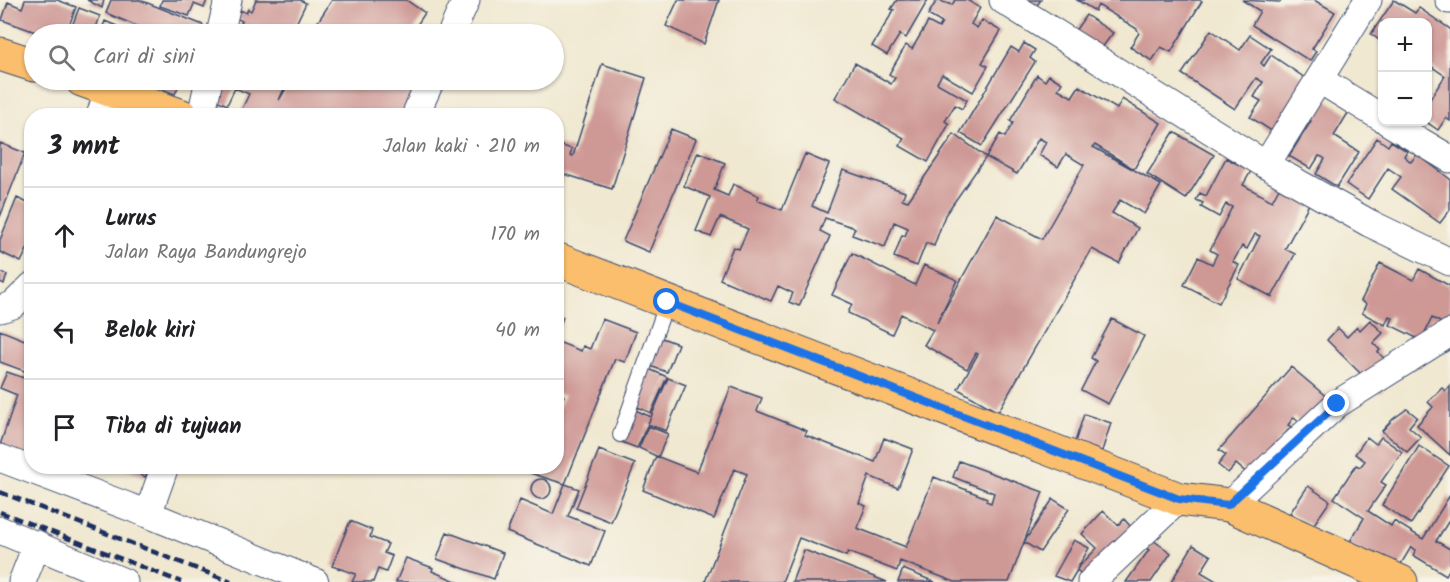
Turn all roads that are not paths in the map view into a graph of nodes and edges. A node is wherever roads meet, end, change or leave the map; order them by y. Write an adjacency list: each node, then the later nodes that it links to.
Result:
1 (228, 0): 5 (street)
2 (466, 0): 6 (street)
3 (1003, 0): 19 (street)
4 (1368, 0): 9 (street)
5 (222, 24)
6 (455, 24)
7 (0, 54): 8 (main road)
8 (24, 62)
9 (1320, 80): 16 (street); 19 (street)
10 (207, 90): 14 (street)
11 (426, 90): 15 (street)
12 (97, 94): 13 (main road)
13 (151, 108)
14 (203, 108)
15 (418, 108)
16 (1378, 115)
17 (1395, 126): 18 (street)
18 (1450, 159)
19 (1266, 165): 21 (street)
20 (564, 262): 23 (main road)
21 (1450, 262)
22 (24, 294): 24 (street)
23 (667, 302): 26 (lane); 31 (main road)
24 (0, 309)
25 (1450, 333): 32 (street)
26 (620, 435)
27 (0, 458): 28 (street)
28 (24, 467)
29 (42, 474): 33 (street)
30 (162, 474): 33 (street)
31 (1179, 499): 32 (main road); 40 (street)
32 (1228, 505): 36 (main road)
33 (148, 514): 39 (street)
34 (0, 530): 35 (street)
35 (37, 544): 37 (street); 38 (street)
36 (1363, 575): 41 (main road)
37 (21, 582)
38 (124, 582)
39 (315, 582)
40 (1091, 582)
41 (1401, 582)

